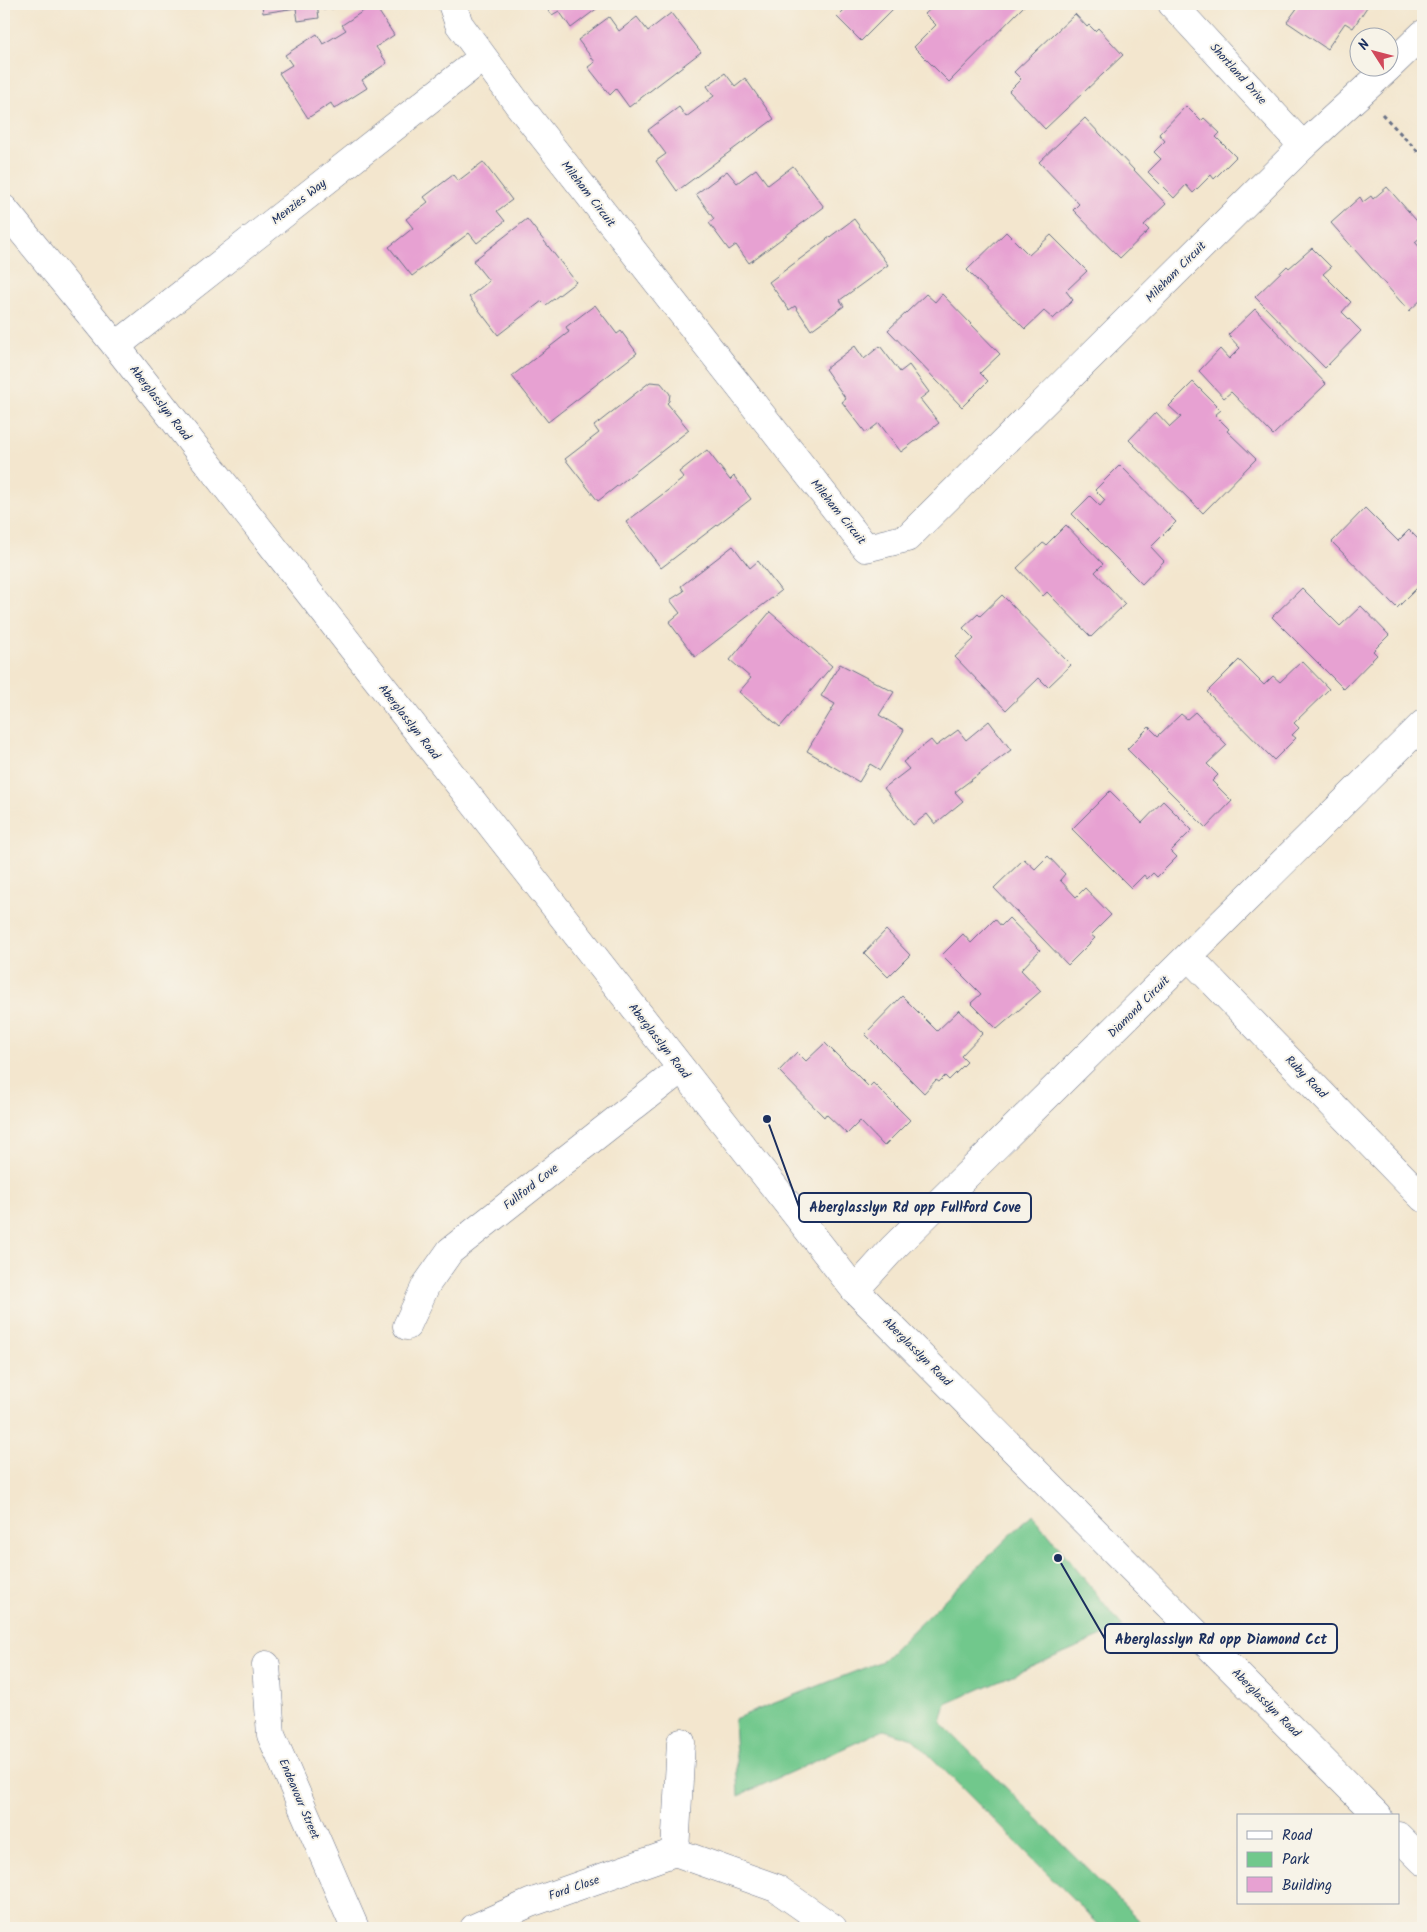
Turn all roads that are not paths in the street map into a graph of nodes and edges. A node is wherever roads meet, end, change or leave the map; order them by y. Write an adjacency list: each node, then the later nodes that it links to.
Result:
1 (452, 4): 5 (street, Mileham Circuit)
2 (1172, 4): 7 (street, Shortland Drive)
3 (1423, 34): 4 (street, Mileham Circuit)
4 (1400, 56)
5 (482, 58): 7 (street, Mileham Circuit); 9 (street, Menzies Way)
6 (1377, 78): 7 (street, Mileham Circuit)
7 (1304, 146)
8 (4, 210): 9 (street, Aberglasslyn Road)
9 (116, 346): 12 (street, Aberglasslyn Road)
10 (1423, 724): 11 (street, Diamond Circuit)
11 (1189, 957): 13 (street, Ruby Road); 14 (street, Diamond Circuit)
12 (681, 1069): 14 (street, Aberglasslyn Road); 15 (street, Fullford Cove)
13 (1423, 1198)
14 (855, 1290): 18 (street, Aberglasslyn Road)
15 (407, 1326)
16 (266, 1664): 22 (street, Endeavour Street)
17 (681, 1742): 20 (street)
18 (1376, 1814)
19 (1400, 1838): 21 (street)
20 (675, 1852): 23 (street, Ford Close); 24 (street)
21 (1423, 1861)
22 (355, 1928)
23 (474, 1928)
24 (833, 1928)

